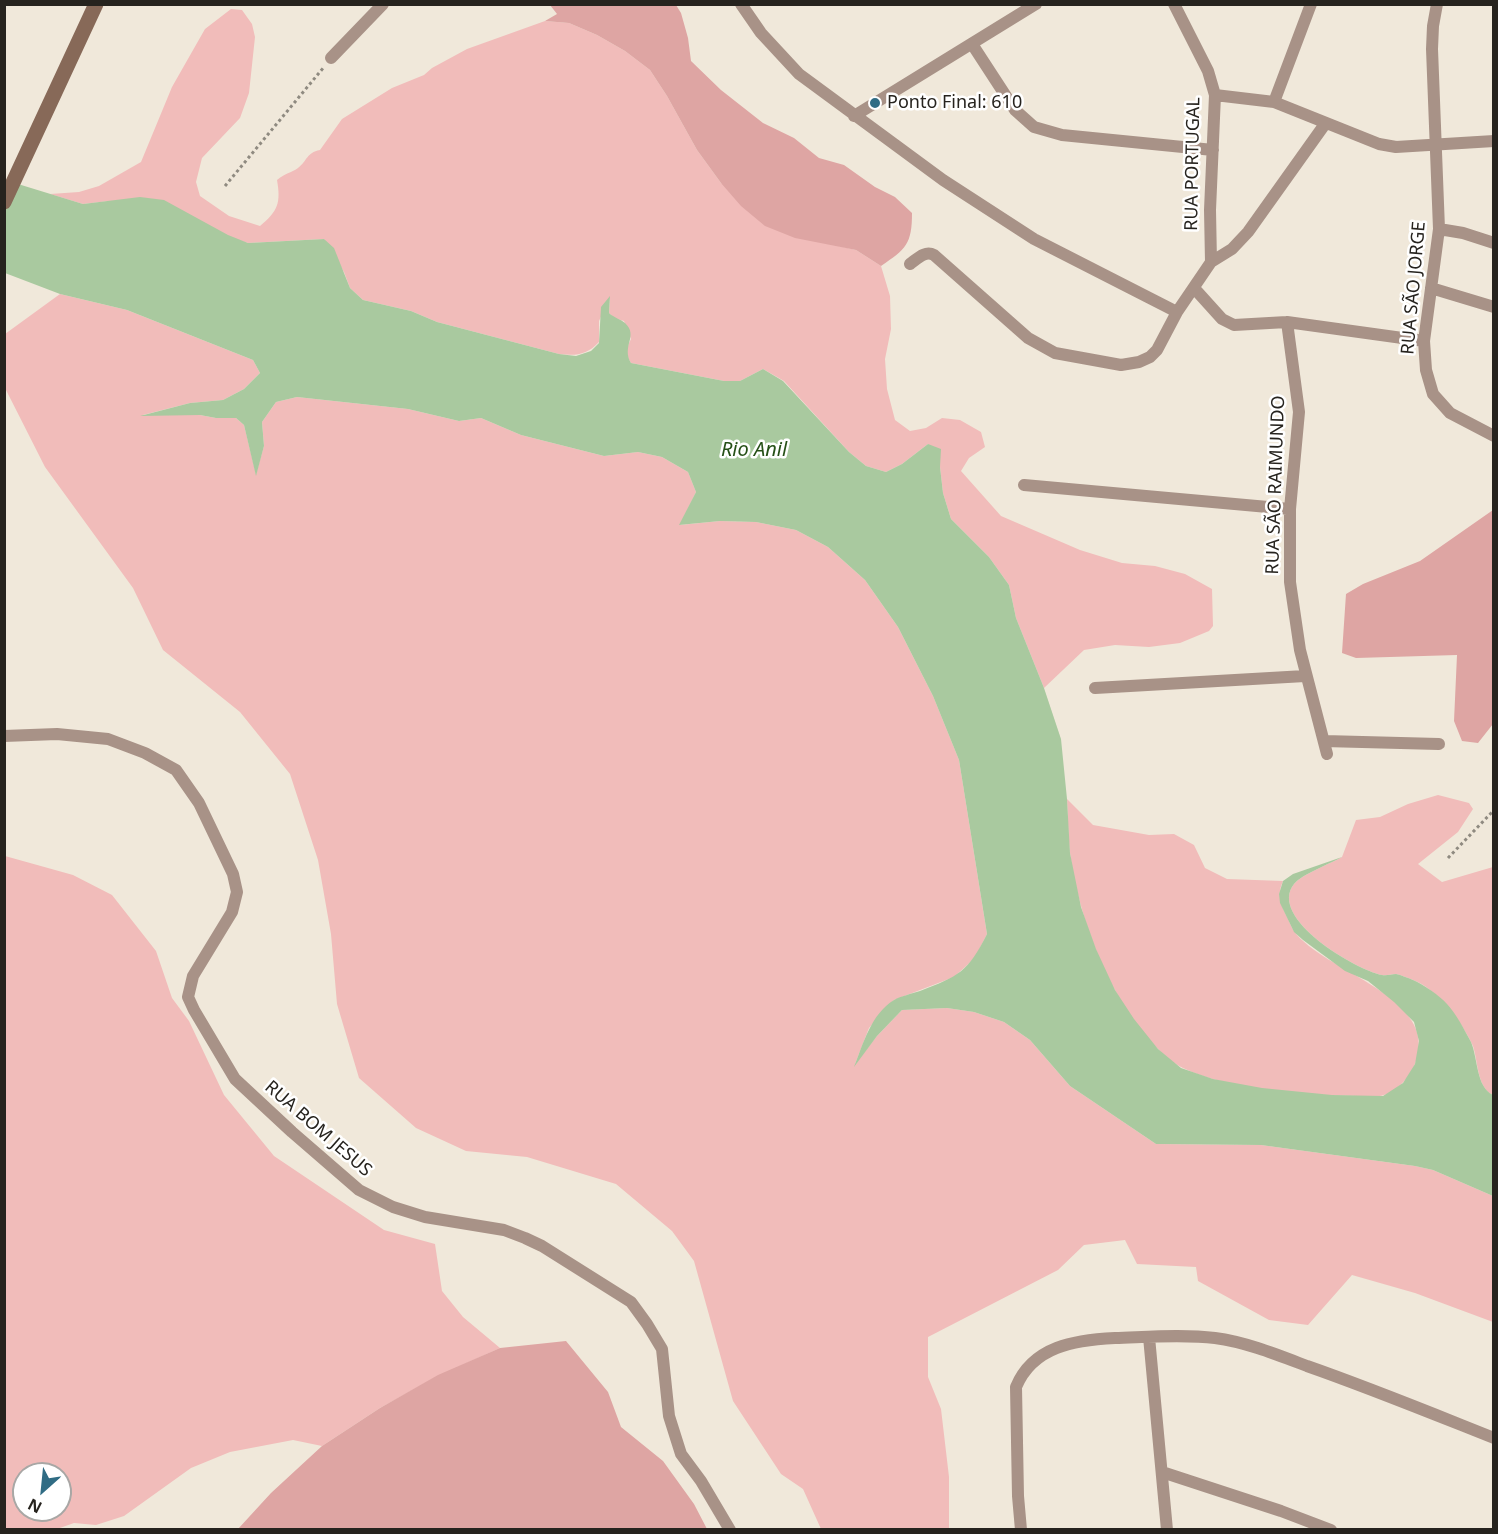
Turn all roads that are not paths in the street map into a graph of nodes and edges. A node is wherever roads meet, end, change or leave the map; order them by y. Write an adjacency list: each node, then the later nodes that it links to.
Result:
1 (96, 4): 18 (street)
2 (383, 4): 10 (street)
3 (741, 4): 13 (street)
4 (1036, 4): 8 (street)
5 (1174, 4): 11 (street, RUA PORTUGAL)
6 (1311, 4): 12 (street)
7 (1437, 4): 16 (street, RUA SÃO JORGE)
8 (1019, 8): 9 (street)
9 (972, 44): 13 (street); 17 (street)
10 (331, 58)
11 (1215, 95): 12 (street); 17 (street, RUA PORTUGAL)
12 (1274, 102): 14 (street)
13 (854, 116): 26 (street)
14 (1325, 124): 16 (street); 21 (street)
15 (1494, 141): 16 (street)
16 (1434, 146): 19 (street, RUA SÃO JORGE)
17 (1213, 150): 21 (street, RUA PORTUGAL)
18 (4, 202)
19 (1438, 229): 20 (street); 24 (street, RUA SÃO JORGE)
20 (1494, 243)
21 (1211, 262): 23 (street)
22 (910, 264): 26 (street)
23 (1194, 288): 26 (street); 27 (street)
24 (1431, 288): 25 (street); 28 (street, RUA SÃO JORGE)
25 (1494, 307)
26 (1177, 312)
27 (1287, 322): 28 (street); 31 (street, RUA SÃO RAIMUNDO)
28 (1424, 341): 29 (street, RUA SÃO JORGE)
29 (1494, 436)
30 (1024, 486): 31 (street)
31 (1290, 509): 32 (street, RUA SÃO RAIMUNDO)
32 (1305, 676): 33 (street); 35 (street, RUA SÃO RAIMUNDO)
33 (1095, 688)
34 (4, 736): 41 (street, RUA BOM JESUS)
35 (1324, 741): 36 (street); 37 (street, RUA SÃO RAIMUNDO)
36 (1439, 744)
37 (1328, 754)
38 (1149, 1337): 39 (street); 40 (street); 42 (street)
39 (1494, 1438)
40 (1162, 1472): 43 (street); 44 (street)
41 (730, 1530)
42 (1021, 1530)
43 (1167, 1530)
44 (1331, 1530)

